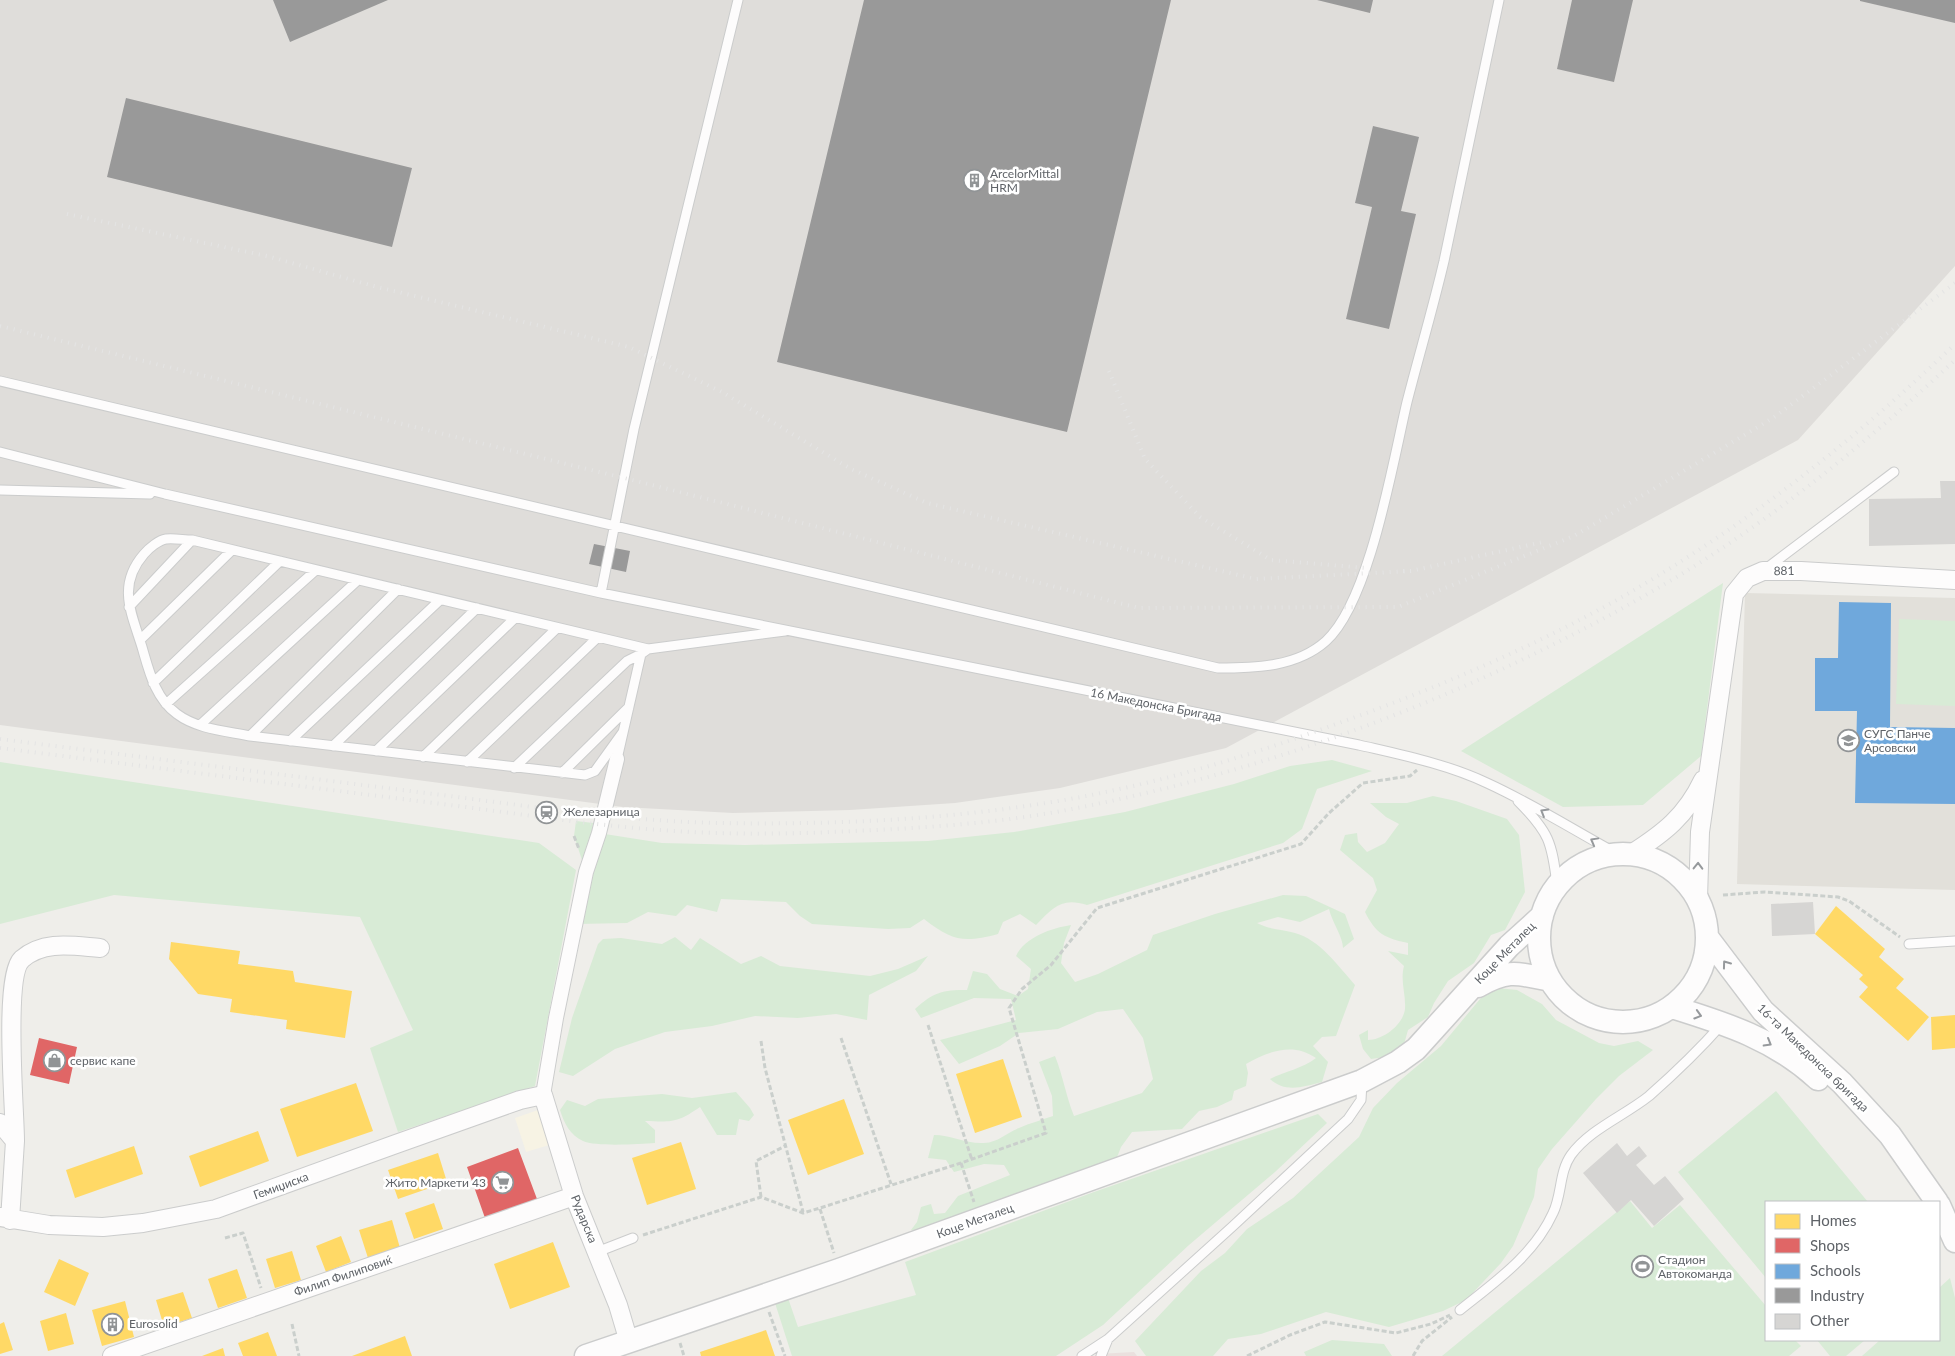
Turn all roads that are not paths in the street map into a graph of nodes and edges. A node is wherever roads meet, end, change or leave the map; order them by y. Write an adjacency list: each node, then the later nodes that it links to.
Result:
1 (738, 0): 8 (lane)
2 (1499, 0): 8 (lane)
3 (0, 381): 8 (lane)
4 (0, 452): 7 (lane)
5 (1894, 472): 13 (lane)
6 (0, 490): 7 (lane)
7 (165, 494): 17 (lane, 16 Македонска Бригада)
8 (613, 527): 17 (lane)
9 (192, 540): 10 (lane); 19 (lane); 19 (lane)
10 (232, 550): 11 (lane); 25 (lane)
11 (280, 561): 12 (lane); 27 (lane)
12 (316, 570): 14 (lane); 28 (lane)
13 (1763, 572): 15 (street, 881); 39 (street, 881)
14 (358, 580): 16 (lane); 30 (lane)
15 (1955, 580)
16 (398, 589): 18 (lane); 32 (lane)
17 (601, 593): 23 (lane, 16 Македонска Бригада)
18 (440, 600): 20 (lane); 33 (lane)
19 (129, 607): 25 (lane)
20 (477, 608): 21 (lane); 34 (lane)
21 (515, 618): 22 (lane); 35 (lane)
22 (557, 628): 24 (lane); 36 (lane)
23 (793, 630): 26 (lane); 42 (lane, 16 Македонска Бригада)
24 (598, 638): 26 (lane); 38 (lane)
25 (140, 640): 27 (lane)
26 (644, 652): 29 (lane); 40 (lane)
27 (153, 683): 28 (lane)
28 (166, 704): 30 (lane)
29 (628, 707): 31 (lane); 41 (lane)
30 (200, 725): 32 (lane)
31 (623, 732): 37 (lane); 41 (lane)
32 (250, 736): 33 (lane)
33 (290, 741): 34 (lane)
34 (333, 746): 35 (lane)
35 (376, 751): 36 (lane)
36 (423, 757): 38 (lane)
37 (617, 759): 56 (street)
38 (467, 762): 40 (lane)
39 (1710, 766): 43 (street, 881); 45 (street, 881, one-way to 39)
40 (514, 768): 41 (lane)
41 (562, 773)
42 (1514, 797): 43 (lane, 16 Македонска Бригада, one-way to 42); 44 (lane, 16 Македонска Бригада)
43 (1623, 853): 44 (street); 45 (street)
44 (1558, 885): 46 (street)
45 (1698, 899): 47 (street)
46 (1542, 916): 51 (street); 52 (street, Коце Металец)
47 (1707, 938): 53 (street); 61 (street, 16-та Македонска бригада, one-way to 47)
48 (1955, 941): 49 (lane)
49 (1909, 944)
50 (100, 948): 58 (street, Гемиџиска)
51 (1550, 980): 52 (street, Коце Металец); 53 (street)
52 (1468, 991): 55 (street, Коце Металец)
53 (1672, 1006): 54 (street, 16-та Македонска бригада, one-way to 54)
54 (1724, 1022): 60 (street, 16-та Македонска бригада, one-way to 60); 69 (lane)
55 (1362, 1082): 70 (lane); 71 (street, Коце Металец)
56 (543, 1095): 59 (street, Рударска); 63 (street, Гемиџиска)
57 (0, 1123): 58 (street)
58 (15, 1141): 63 (street, Гемиџиска)
59 (574, 1196): 67 (street, Рударска); 72 (street, Филип Филиповиќ)
60 (1924, 1201)
61 (1936, 1201)
62 (1940, 1208): 66 (street, 16-та Македонска бригада)
63 (5, 1218)
64 (1940, 1226): 68 (street)
65 (633, 1238): 67 (lane)
66 (1955, 1241)
67 (597, 1252): 71 (street, Рударска)
68 (1955, 1252)
69 (1460, 1310)
70 (1108, 1338): 74 (lane); 75 (lane)
71 (629, 1342): 73 (street, Коце Металец)
72 (112, 1356)
73 (586, 1356)
74 (1082, 1356)
75 (1101, 1356)

